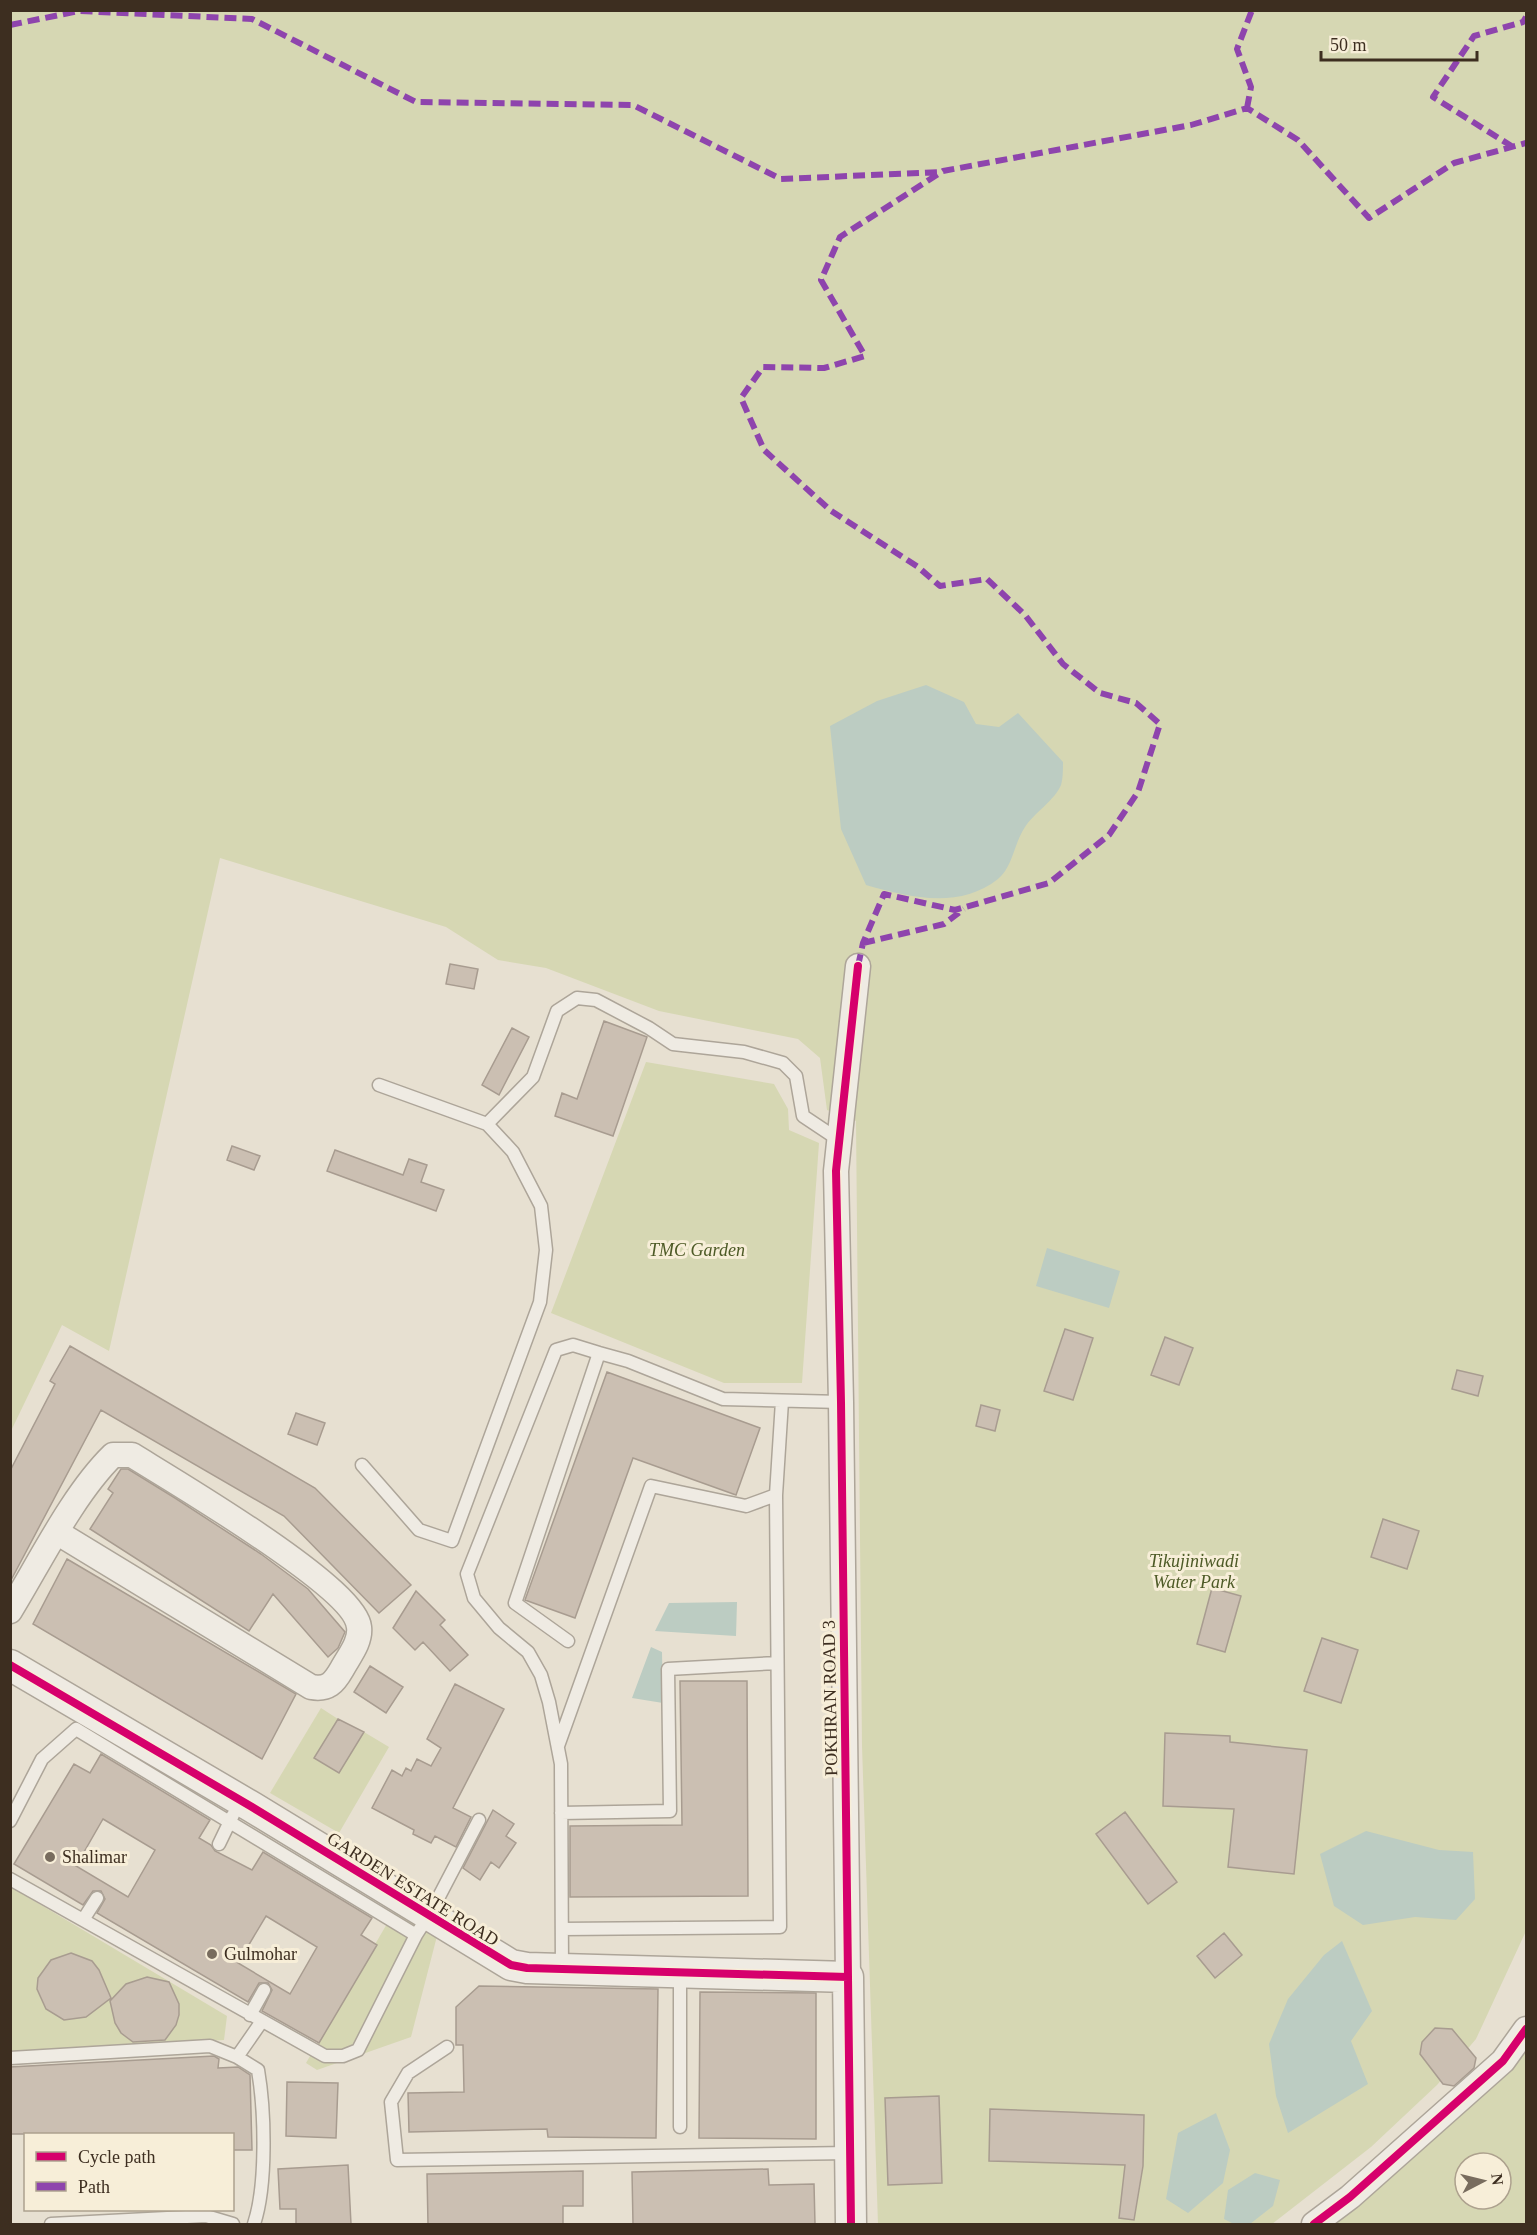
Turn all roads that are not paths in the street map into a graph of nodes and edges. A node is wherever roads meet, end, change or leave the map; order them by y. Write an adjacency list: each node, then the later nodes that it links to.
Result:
1 (858, 966): 4 (street, POKHRAN ROAD 3)
2 (379, 1085): 3 (lane)
3 (487, 1124): 4 (lane); 8 (lane)
4 (839, 1140): 7 (street, POKHRAN ROAD 3)
5 (599, 1353): 6 (lane); 12 (lane); 15 (lane)
6 (782, 1401): 7 (lane); 9 (lane)
7 (841, 1402): 28 (street, POKHRAN ROAD 3)
8 (362, 1465)
9 (776, 1495): 13 (lane); 15 (lane)
10 (58, 1533): 10 (street); 11 (street)
11 (10, 1611)
12 (568, 1641)
13 (777, 1663): 17 (lane); 25 (lane)
14 (10, 1665): 16 (street, GARDEN ESTATE ROAD)
15 (558, 1746): 17 (lane)
16 (236, 1811): 19 (lane); 20 (lane); 24 (street, GARDEN ESTATE ROAD)
17 (561, 1813): 25 (lane)
18 (479, 1820): 24 (lane)
19 (10, 1821)
20 (219, 1844)
21 (10, 1879): 23 (lane)
22 (97, 1898): 23 (lane)
23 (83, 1920): 30 (lane)
24 (422, 1926): 26 (street, GARDEN ESTATE ROAD); 31 (lane)
25 (562, 1929): 26 (lane)
26 (562, 1969): 27 (street, GARDEN ESTATE ROAD)
27 (680, 1973): 28 (street, GARDEN ESTATE ROAD); 36 (lane)
28 (848, 1977): 37 (street, POKHRAN ROAD 3)
29 (264, 1990): 30 (lane)
30 (250, 2014): 31 (lane)
31 (262, 2021): 34 (lane)
32 (1527, 2029): 42 (street)
33 (447, 2047): 37 (lane)
34 (237, 2057): 35 (lane); 40 (lane)
35 (10, 2058)
36 (680, 2127)
37 (850, 2153): 41 (street, POKHRAN ROAD 3)
38 (51, 2224): 39 (lane)
39 (233, 2224)
40 (254, 2224)
41 (851, 2224)
42 (1314, 2224)

